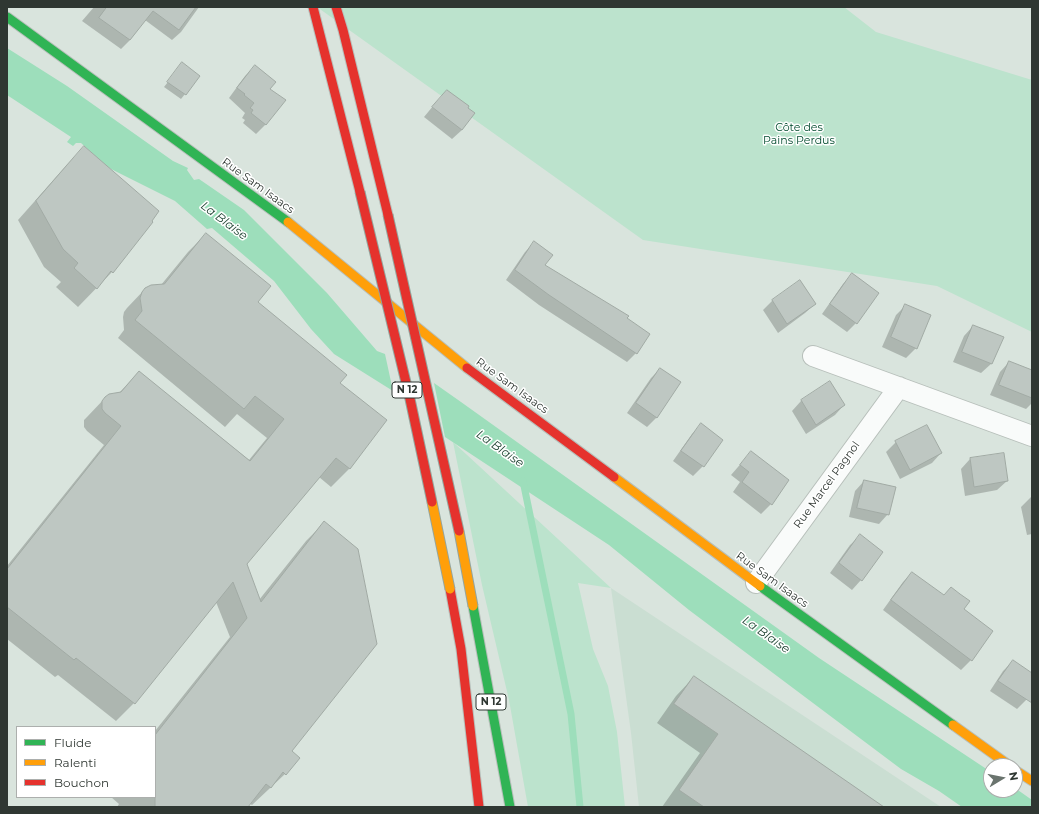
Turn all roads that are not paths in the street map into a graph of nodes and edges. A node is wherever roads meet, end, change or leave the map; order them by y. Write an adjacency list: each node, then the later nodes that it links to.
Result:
1 (313, 7): 11 (main road, N 12, bridge)
2 (336, 7): 12 (main road, N 12, bridge)
3 (7, 17): 7 (main road, Rue Sam Isaacs)
4 (813, 356): 5 (street)
5 (899, 387): 6 (street); 7 (street, Rue Marcel Pagnol)
6 (1032, 436)
7 (756, 584): 8 (main road, Rue Sam Isaacs)
8 (999, 758)
9 (1023, 775): 10 (main road)
10 (1032, 781)
11 (479, 807)
12 (510, 807)

